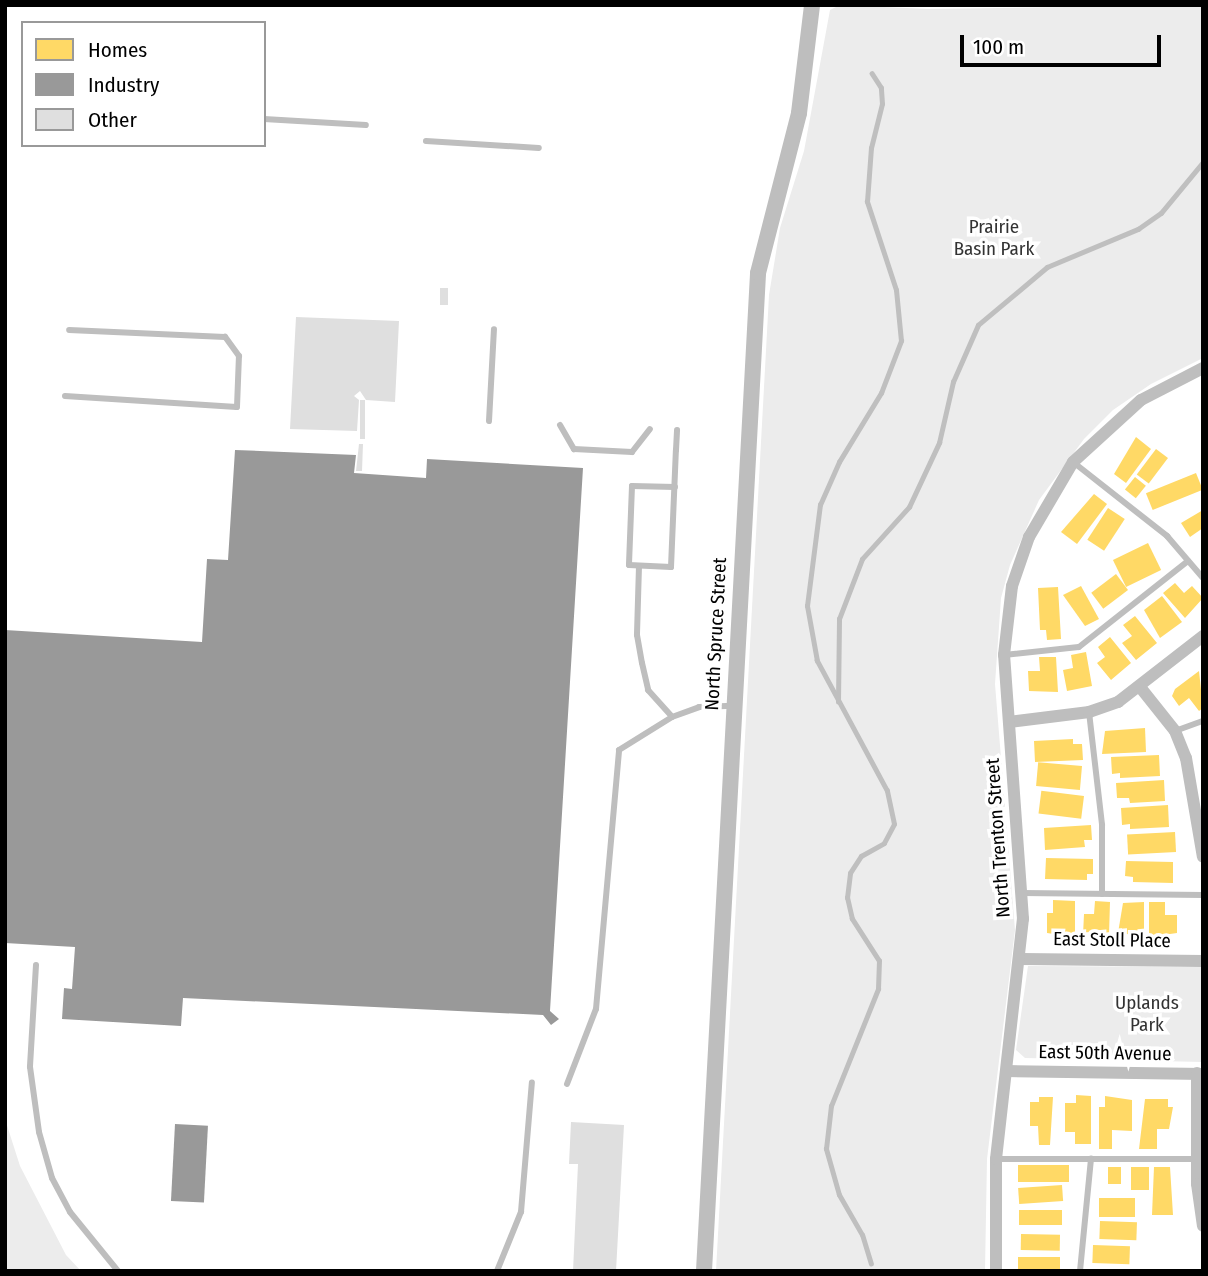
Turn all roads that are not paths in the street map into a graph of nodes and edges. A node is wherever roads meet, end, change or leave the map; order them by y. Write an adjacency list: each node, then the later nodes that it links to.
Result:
1 (812, 5): 22 (street, North Spruce Street)
2 (266, 119): 3 (lane)
3 (366, 125)
4 (426, 141): 5 (lane)
5 (539, 148)
6 (494, 329): 10 (lane)
7 (69, 330): 9 (lane)
8 (1203, 368): 14 (street, North Trenton Street)
9 (65, 396)
10 (489, 421)
11 (560, 425): 12 (lane)
12 (650, 429)
13 (677, 430): 15 (lane)
14 (1073, 462): 16 (lane); 20 (street, North Trenton Street)
15 (674, 487): 17 (lane); 17 (lane)
16 (1188, 561): 18 (lane); 20 (lane)
17 (639, 566): 24 (lane)
18 (1203, 578)
19 (1203, 636): 21 (street)
20 (1004, 654): 26 (street, North Trenton Street)
21 (1140, 687): 23 (street); 27 (street)
22 (733, 706): 24 (lane); 49 (street, North Spruce Street)
23 (1089, 712): 26 (street); 31 (lane)
24 (672, 717): 40 (lane)
25 (1203, 721): 27 (lane)
26 (1009, 722): 30 (street, North Trenton Street)
27 (1175, 731): 28 (street)
28 (1198, 792): 29 (street)
29 (1203, 857)
30 (1022, 893): 31 (lane); 34 (street, North Trenton Street)
31 (1102, 894): 32 (lane)
32 (1203, 895)
33 (1203, 948): 35 (street)
34 (1022, 959): 35 (street, East Stoll Place); 37 (street, North Trenton Street)
35 (1203, 961)
36 (36, 965): 46 (lane)
37 (1007, 1071): 38 (street, East 50th Avenue); 41 (street, North Trenton Street)
38 (1200, 1073): 43 (street)
39 (532, 1082): 45 (lane)
40 (567, 1084)
41 (996, 1159): 42 (lane); 50 (street, North Trenton Street)
42 (1091, 1159): 43 (lane); 51 (lane)
43 (1196, 1159): 44 (street)
44 (1203, 1226)
45 (505, 1258): 47 (lane); 48 (lane)
46 (118, 1271)
47 (497, 1271)
48 (505, 1271)
49 (704, 1271)
50 (996, 1271)
51 (1080, 1271)

